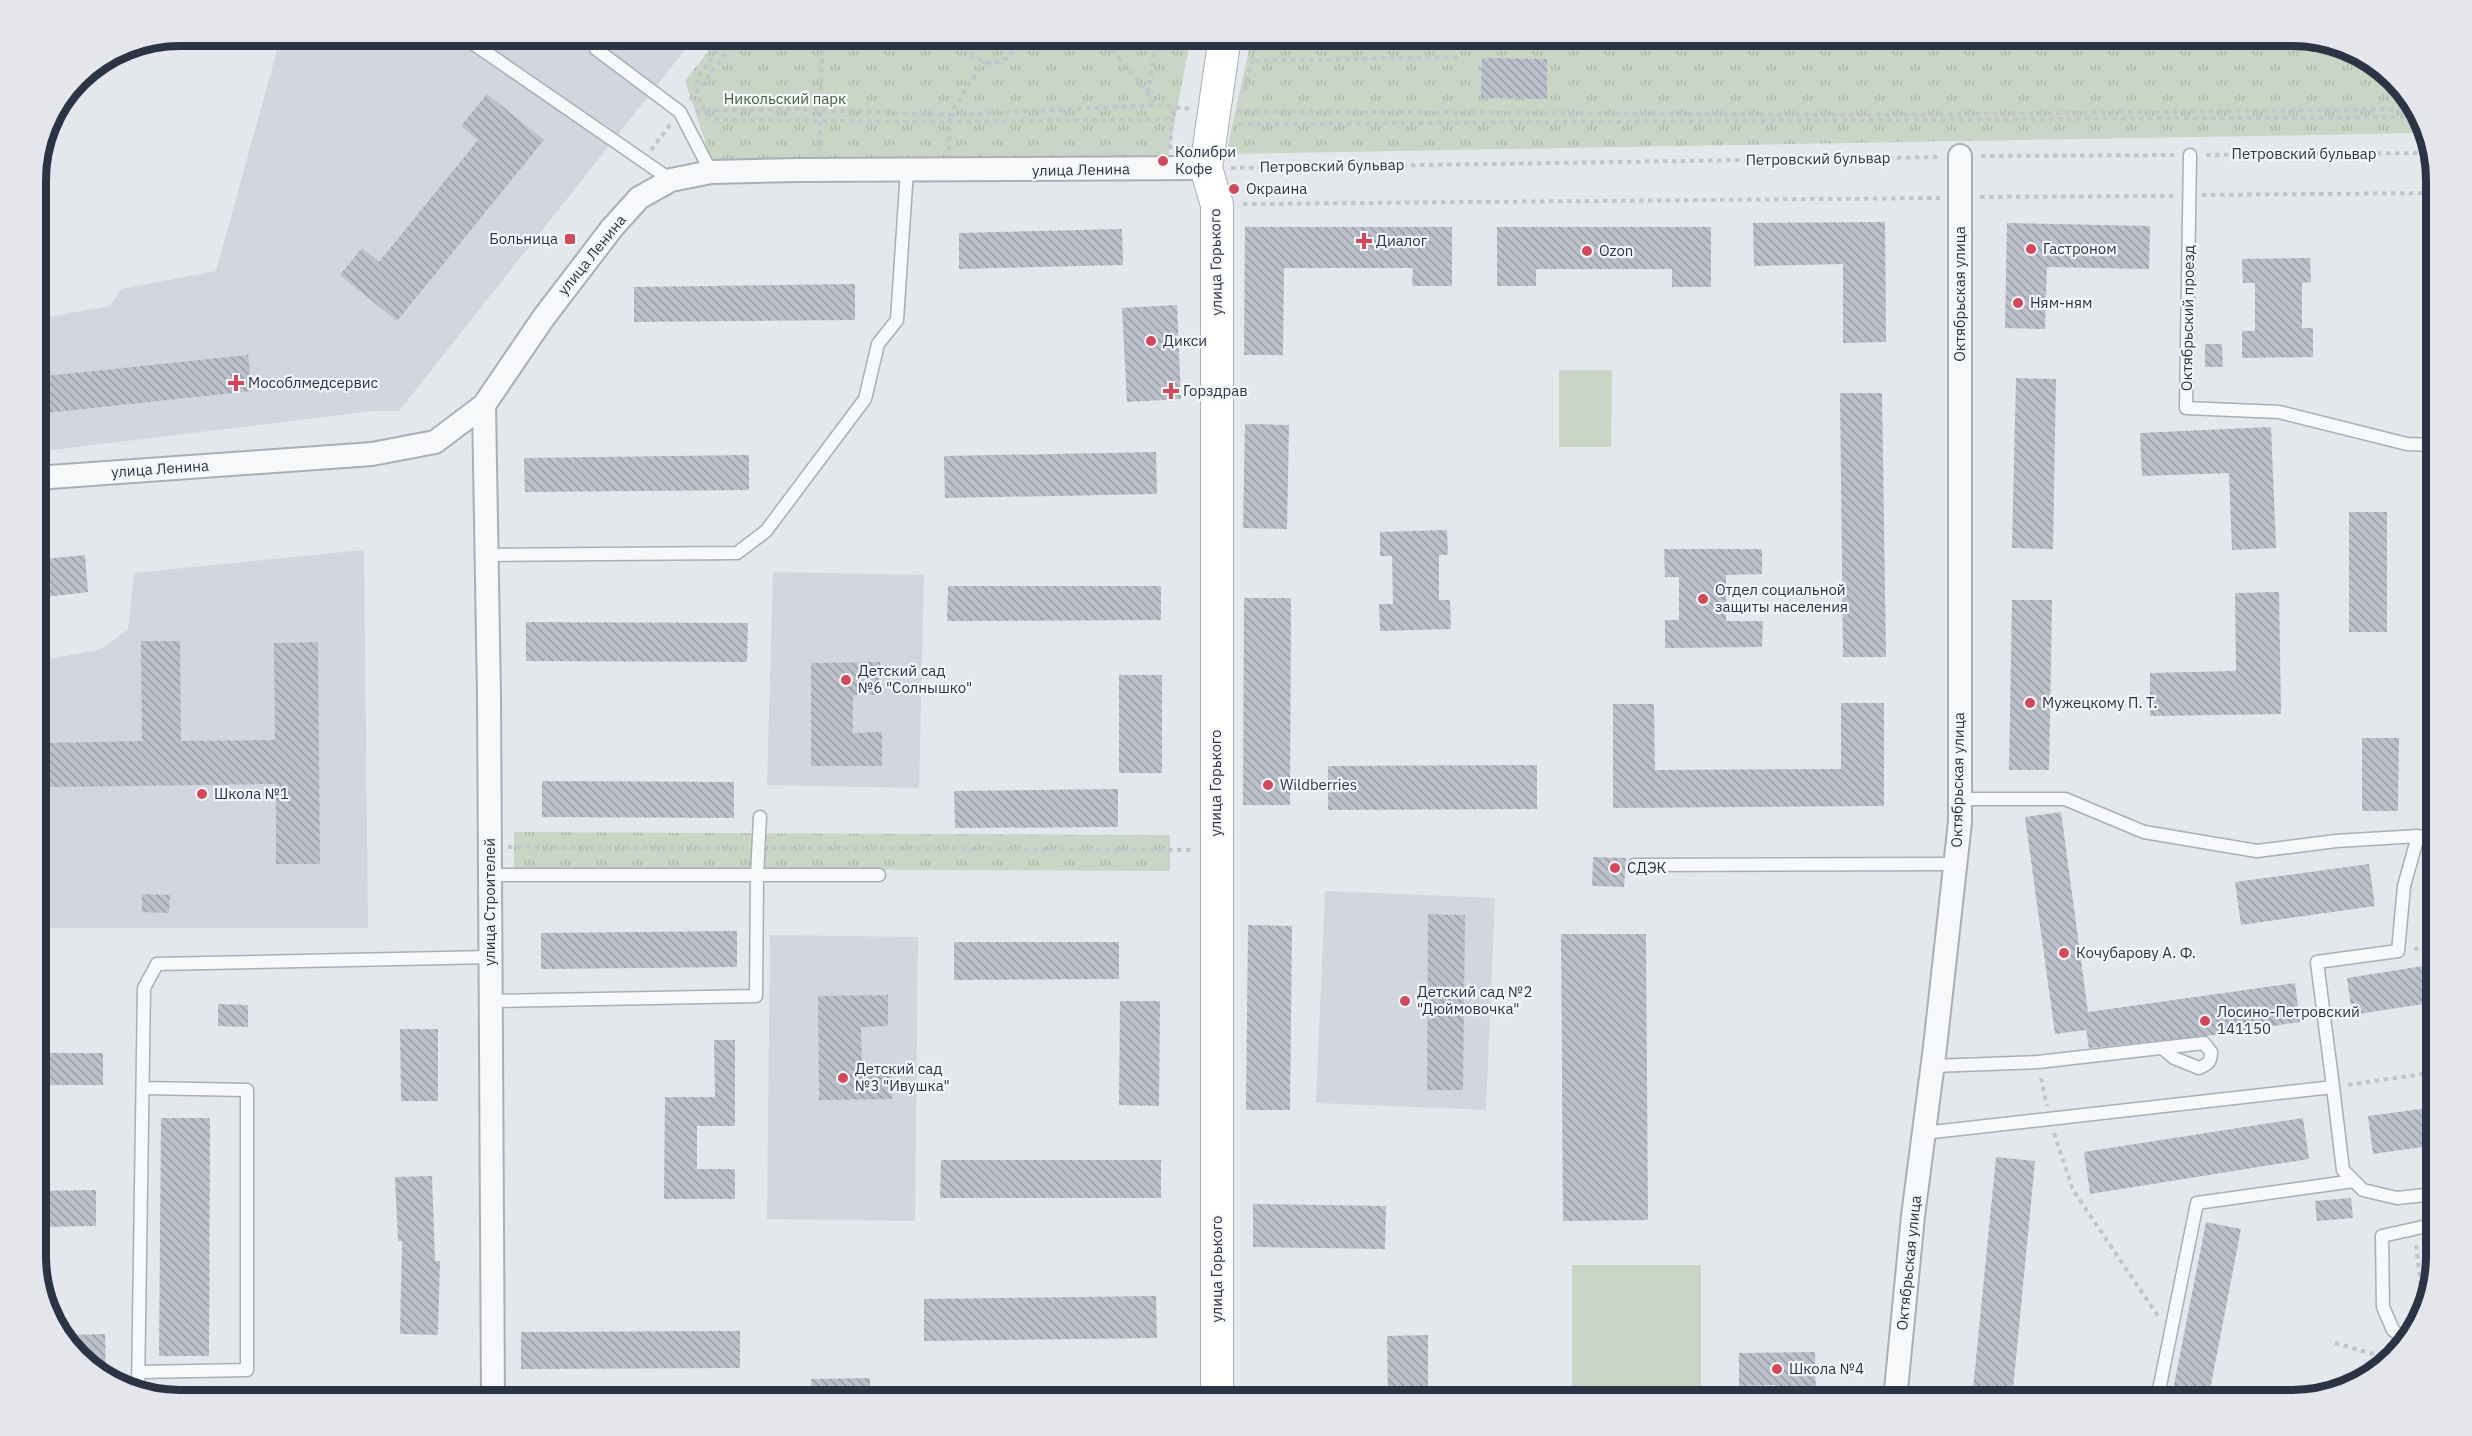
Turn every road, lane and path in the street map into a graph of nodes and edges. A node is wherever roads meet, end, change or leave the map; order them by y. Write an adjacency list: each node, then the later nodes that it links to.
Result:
1 (477, 46): 30 (lane)
2 (720, 46): 14 (path)
3 (731, 46): 14 (path)
4 (971, 46): 13 (path)
5 (1014, 46): 13 (path)
6 (1109, 46): 15 (path)
7 (1155, 46): 15 (path)
8 (1225, 46): 23 (street)
9 (1254, 46): 12 (path)
10 (817, 47): 18 (path)
11 (596, 49): 20 (lane)
12 (1460, 57)
13 (984, 61): 21 (path)
14 (696, 91): 19 (path); 20 (path)
15 (1148, 93): 16 (path)
16 (1157, 105): 21 (path); 23 (path)
17 (2405, 109): 23 (path)
18 (820, 110): 19 (path); 21 (path)
19 (704, 111): 20 (path); 25 (path)
20 (680, 112): 30 (path); 33 (lane)
21 (950, 114): 25 (path)
22 (2410, 117): 23 (path)
23 (1226, 118): 31 (street)
24 (1172, 119): 25 (path)
25 (949, 122): 29 (path)
26 (2422, 153): 27 (path, Петровский бульвар)
27 (2190, 155): 28 (path, Петровский бульвар); 36 (lane, Октябрьский проезд)
28 (1960, 156): 31 (path, Петровский бульвар); 37 (street, Октябрьская улица)
29 (949, 157)
30 (642, 161): 34 (lane)
31 (1206, 168): 32 (street, улица Ленина); 38 (street, улица Горького)
32 (907, 170): 33 (street, улица Ленина); 42 (lane)
33 (711, 172): 34 (street, улица Ленина)
34 (671, 180): 39 (street, улица Ленина)
35 (2425, 193): 36 (path)
36 (2190, 195): 37 (path); 40 (lane, Октябрьский проезд)
37 (1960, 198): 38 (path); 43 (street, Октябрьская улица)
38 (1216, 205): 49 (street, улица Горького)
39 (484, 405): 41 (street, улица Ленина); 42 (street, улица Строителей)
40 (2425, 445)
41 (47, 477)
42 (486, 555): 47 (street, улица Строителей)
43 (1960, 799): 45 (lane); 50 (street, Октябрьская улица)
44 (760, 817): 48 (lane)
45 (2418, 836): 46 (lane); 56 (lane)
46 (2426, 839)
47 (490, 846): 48 (path); 52 (street, улица Строителей)
48 (758, 848): 49 (path); 53 (lane)
49 (1216, 850): 79 (street, улица Горького)
50 (1956, 864): 51 (lane); 61 (street, Октябрьская улица)
51 (1634, 865)
52 (490, 875): 53 (lane); 57 (street, улица Строителей)
53 (757, 875): 54 (lane); 58 (lane)
54 (879, 875)
55 (2426, 947): 56 (path)
56 (2398, 951): 64 (lane)
57 (490, 957): 58 (street, улица Строителей); 63 (lane)
58 (490, 1000): 78 (street, улица Строителей)
59 (2162, 1047): 60 (lane)
60 (2038, 1062): 61 (lane); 65 (path)
61 (1933, 1066): 66 (street, Октябрьская улица)
62 (2424, 1074): 64 (path)
63 (143, 1088): 76 (lane); 76 (lane)
64 (2333, 1088): 65 (lane); 67 (lane)
65 (2049, 1119): 66 (lane); 72 (path)
66 (1924, 1133): 80 (street, Октябрьская улица)
67 (2354, 1181): 68 (lane); 72 (lane)
68 (2426, 1195)
69 (2426, 1226): 73 (lane)
70 (2426, 1241): 71 (path)
71 (2421, 1289)
72 (2170, 1334): 81 (lane)
73 (2399, 1335)
74 (2335, 1343): 75 (path)
75 (2380, 1356)
76 (139, 1372): 77 (lane)
77 (138, 1382)
78 (493, 1390)
79 (1217, 1390)
80 (1896, 1390)
81 (2159, 1390)

